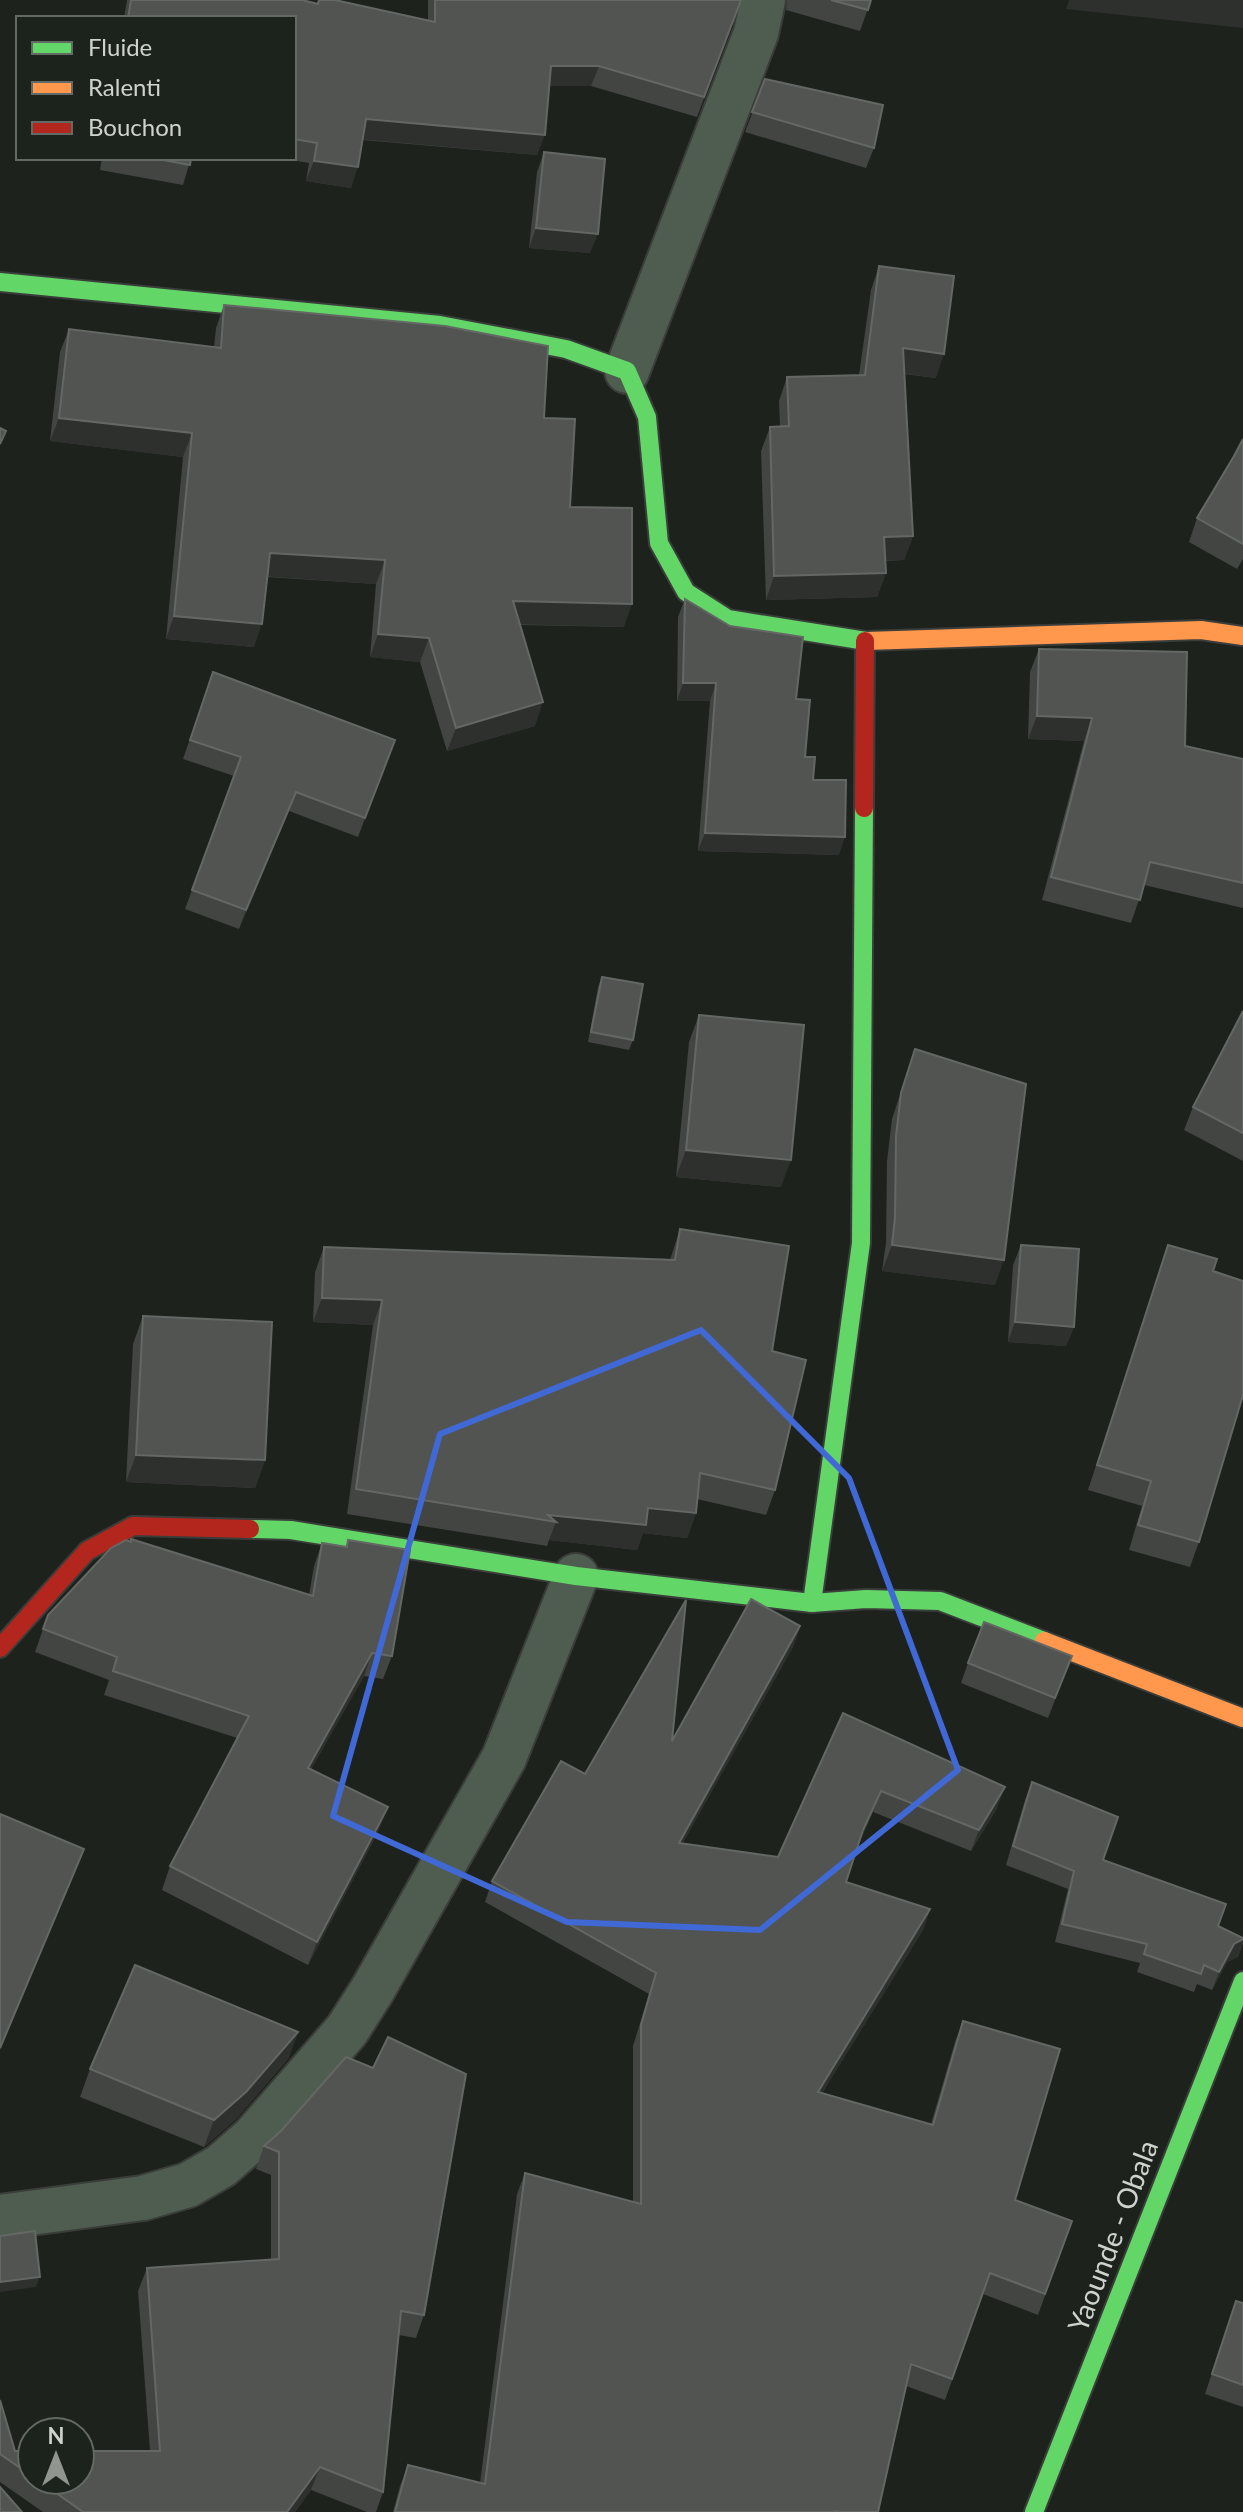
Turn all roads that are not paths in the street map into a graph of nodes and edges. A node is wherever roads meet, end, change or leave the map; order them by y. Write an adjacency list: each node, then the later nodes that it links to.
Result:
1 (763, 0): 3 (street)
2 (0, 282): 3 (main road)
3 (627, 371): 5 (main road)
4 (1243, 636): 5 (main road)
5 (865, 641): 7 (main road)
6 (576, 1576): 7 (main road); 8 (main road); 11 (street)
7 (812, 1603): 9 (main road)
8 (0, 1648)
9 (1243, 1718)
10 (1243, 1981): 12 (main road, Yaounde - Obala)
11 (0, 2217)
12 (1034, 2512)

